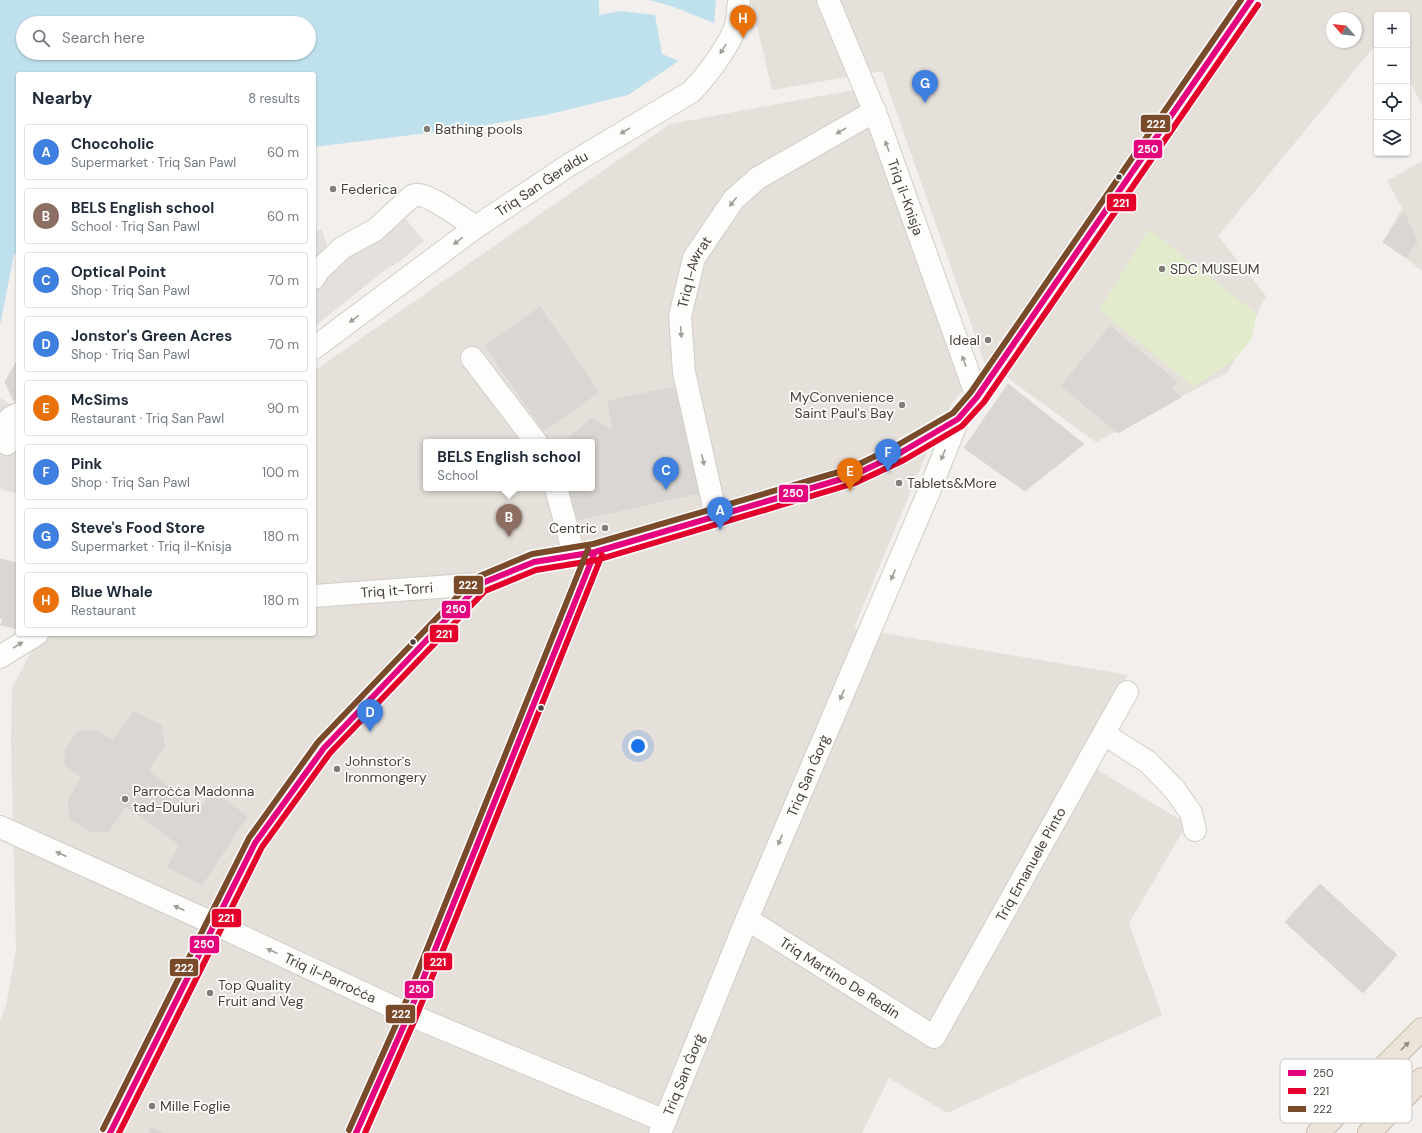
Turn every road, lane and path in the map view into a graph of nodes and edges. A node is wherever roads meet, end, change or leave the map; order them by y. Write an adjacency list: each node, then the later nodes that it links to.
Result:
1 (739, 0): 5 (street, Triq San Ġeraldu, one-way to 5)
2 (828, 0): 4 (street, Triq il-Knisja)
3 (1251, 0): 9 (street)
4 (875, 111): 9 (street, Triq il-Knisja, one-way to 4); 15 (street, Triq l-Awrat, one-way to 15)
5 (476, 228): 6 (street); 7 (street, Triq San Ġeraldu, one-way to 7)
6 (316, 274)
7 (316, 347)
8 (472, 358): 12 (street)
9 (977, 397): 11 (street)
10 (16, 415): 13 (street)
11 (958, 419): 15 (street); 25 (street, Triq San Ġorġ, one-way to 25)
12 (534, 439)
13 (7, 444)
14 (557, 491): 16 (street)
15 (716, 516): 16 (street)
16 (584, 553): 17 (street); 27 (street)
17 (480, 584): 18 (street, Triq it-Torri); 26 (street)
18 (316, 596)
19 (34, 636): 20 (street, one-way to 19)
20 (0, 657)
21 (1127, 692): 22 (street, Triq Emanuele Pinto)
22 (1104, 734): 24 (street); 29 (street, Triq Emanuele Pinto)
23 (0, 826): 26 (street, Triq il-Parroċċa, one-way to 23)
24 (1195, 830)
25 (747, 919): 29 (street, Triq Martino De Redin); 35 (street, Triq San Ġorġ)
26 (215, 924): 27 (street, Triq il-Parroċċa, one-way to 26); 36 (street)
27 (409, 1014): 35 (street, Triq il-Parroċċa); 37 (street)
28 (1422, 1029): 30 (highway, one-way to 28)
29 (934, 1037)
30 (1392, 1059)
31 (1422, 1079): 32 (highway)
32 (1412, 1089)
33 (1328, 1123): 38 (highway, one-way to 33)
34 (1379, 1123): 39 (highway)
35 (662, 1127)
36 (110, 1133)
37 (356, 1133)
38 (1318, 1133)
39 (1369, 1133)

